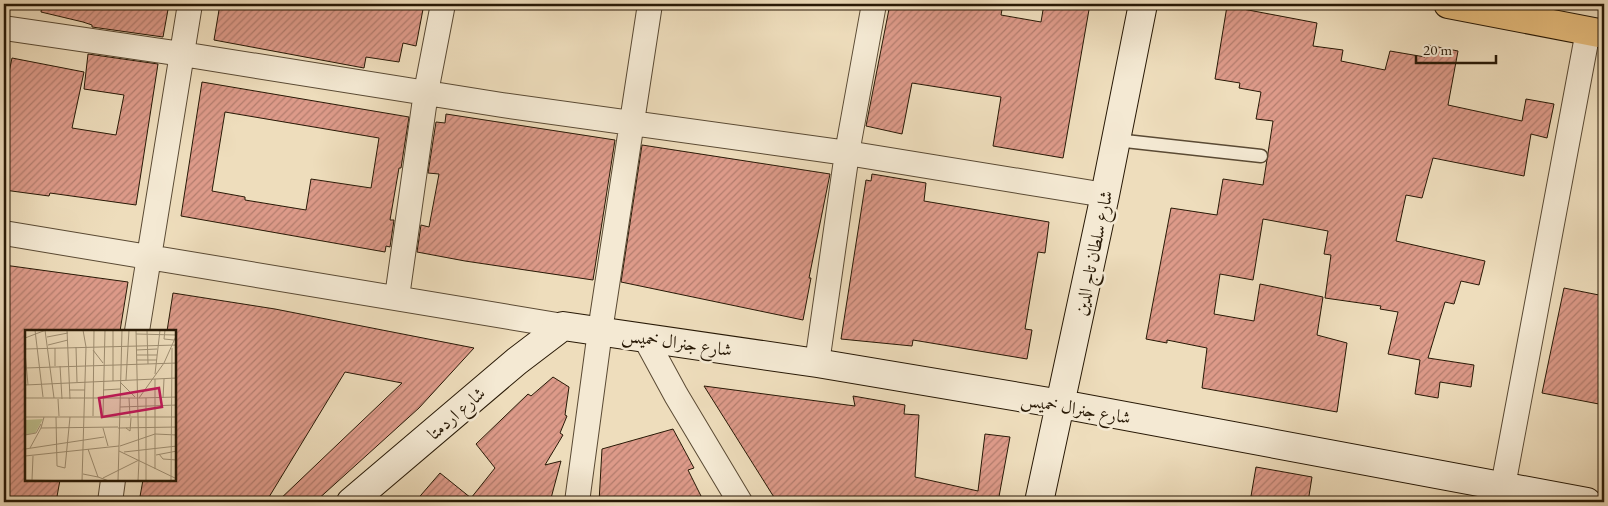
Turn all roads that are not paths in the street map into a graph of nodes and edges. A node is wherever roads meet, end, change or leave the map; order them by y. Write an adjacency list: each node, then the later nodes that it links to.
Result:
1 (190, 4): 9 (street)
2 (443, 4): 10 (street)
3 (650, 4): 11 (street)
4 (874, 4): 13 (street)
5 (1143, 4): 12 (main road, شارع سلطان تاج الدين)
6 (1448, 4): 8 (highway)
7 (4, 28): 9 (street)
8 (1596, 32): 26 (street)
9 (182, 54): 10 (street); 17 (street)
10 (426, 92): 11 (street); 18 (street)
11 (633, 123): 13 (street); 21 (street)
12 (1116, 140): 14 (lane); 15 (main road, شارع سلطان تاج الدين)
13 (848, 154): 15 (street); 23 (street)
14 (1261, 156)
15 (1105, 195): 24 (main road, شارع سلطان تاج الدين)
16 (4, 232): 17 (street)
17 (149, 256): 18 (street); 20 (street)
18 (397, 297): 19 (street)
19 (563, 326): 21 (main road, شارع جنرال خميس); 28 (main road, شارع اردمتا)
20 (137, 330)
21 (600, 331): 22 (main road, شارع جنرال خميس); 29 (street)
22 (645, 338): 23 (main road, شارع جنرال خميس); 30 (street)
23 (817, 363): 24 (main road, شارع جنرال خميس)
24 (1061, 404): 26 (main road, شارع جنرال خميس); 31 (main road, شارع سلطان تاج الدين)
25 (113, 481): 27 (street)
26 (1501, 495): 32 (main road, شارع جنرال خميس)
27 (110, 502)
28 (351, 502)
29 (578, 502)
30 (740, 502)
31 (1039, 502)
32 (1587, 502)

